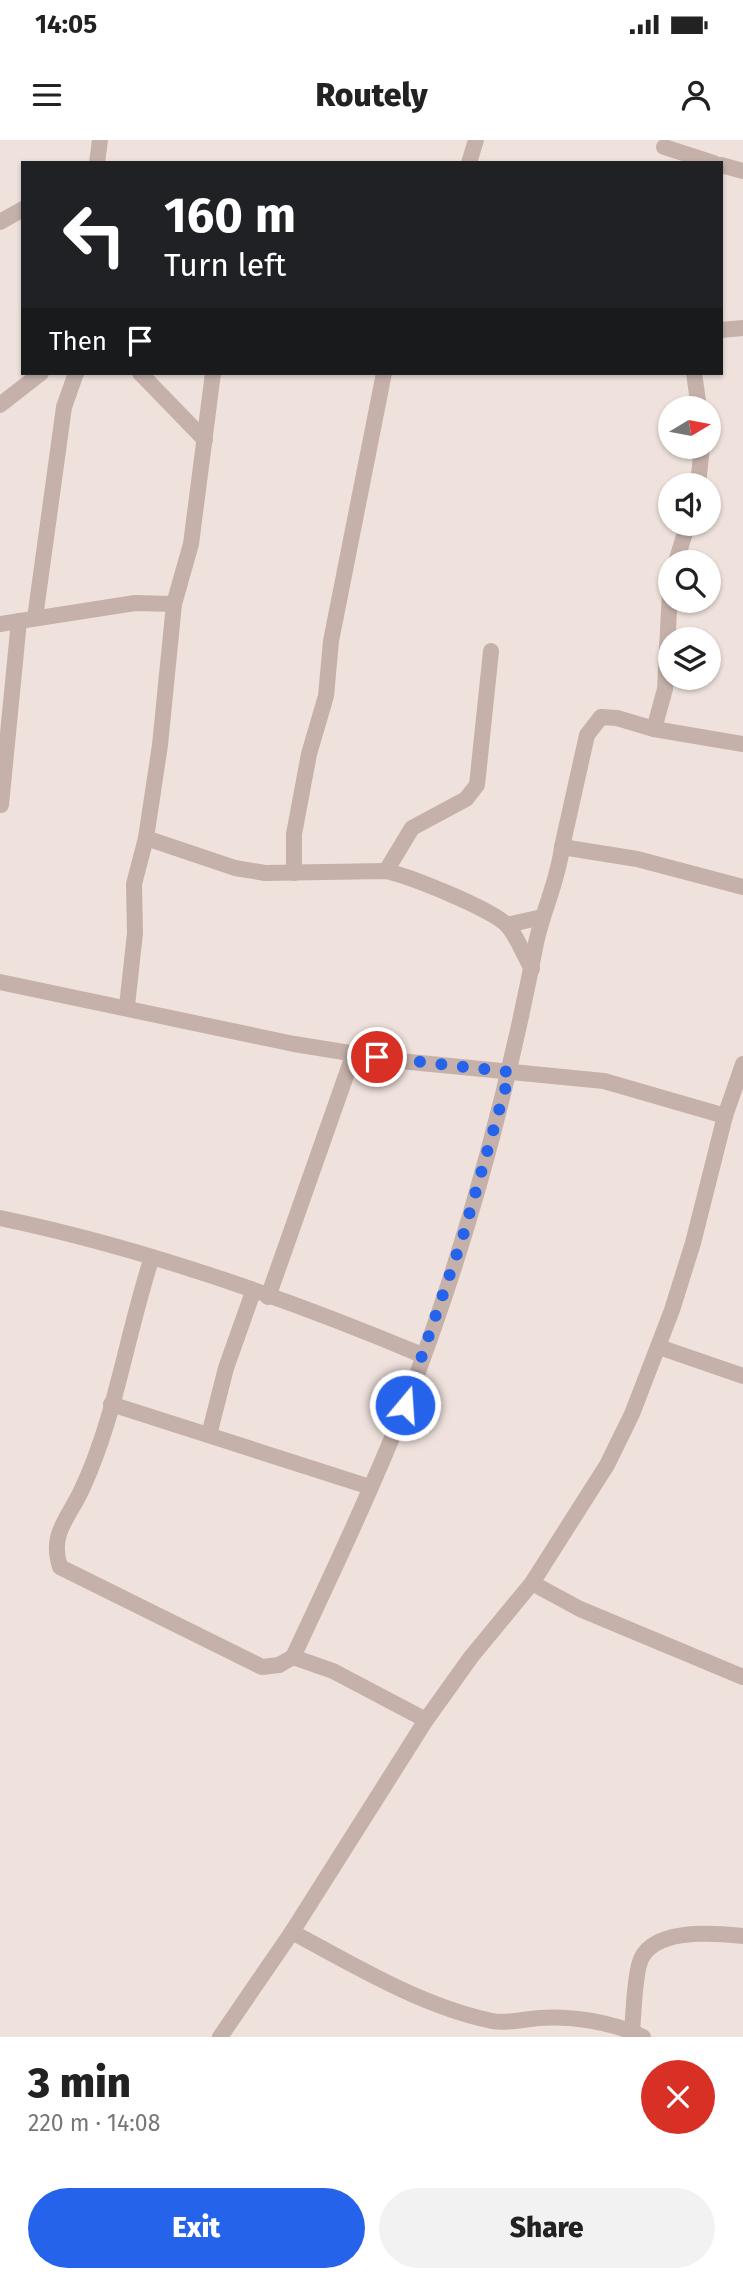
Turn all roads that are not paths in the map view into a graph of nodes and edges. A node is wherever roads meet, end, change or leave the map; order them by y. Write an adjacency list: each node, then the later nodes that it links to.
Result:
1 (100, 140): 4 (street)
2 (476, 140): 5 (street)
3 (664, 147): 6 (street)
4 (97, 161)
5 (470, 161)
6 (708, 161)
7 (723, 166): 8 (street)
8 (743, 171)
9 (21, 210): 10 (street)
10 (0, 222)
11 (743, 328): 12 (street)
12 (723, 330)
13 (38, 375): 20 (street)
14 (75, 375): 24 (street)
15 (142, 375): 21 (street)
16 (213, 375): 21 (street)
17 (384, 375): 33 (street)
18 (694, 375): 19 (street)
19 (697, 396)
20 (0, 405)
21 (205, 440): 22 (street)
22 (174, 604): 24 (street); 30 (street)
23 (669, 613): 27 (street)
24 (27, 619): 25 (street); 29 (street)
25 (0, 624)
26 (491, 651): 32 (street)
27 (653, 729): 28 (street); 31 (street)
28 (743, 744)
29 (1, 805)
30 (146, 838): 33 (street); 39 (street)
31 (562, 847): 34 (street); 35 (street)
32 (386, 871): 33 (street); 36 (street)
33 (294, 873)
34 (743, 887)
35 (542, 917): 36 (street); 37 (street)
36 (507, 925): 37 (street)
37 (532, 969): 42 (street)
38 (0, 982): 39 (street)
39 (127, 1006): 40 (street)
40 (354, 1054): 42 (street); 47 (street)
41 (742, 1070): 43 (street)
42 (510, 1072): 43 (street); 49 (street)
43 (724, 1116): 48 (street)
44 (0, 1217): 45 (street)
45 (152, 1257): 46 (street); 51 (street)
46 (253, 1292): 47 (street); 52 (street)
47 (268, 1297): 49 (street)
48 (659, 1347): 50 (street); 54 (street)
49 (422, 1355): 53 (street)
50 (743, 1376)
51 (111, 1404): 52 (street); 55 (street)
52 (209, 1435): 53 (street)
53 (370, 1487): 55 (street)
54 (532, 1583): 56 (street); 57 (street)
55 (293, 1657): 57 (street)
56 (743, 1677)
57 (426, 1720): 58 (street)
58 (292, 1932): 60 (street); 62 (street)
59 (743, 1936): 61 (street)
60 (487, 2020): 61 (street); 63 (street)
61 (638, 2034)
62 (220, 2037)
63 (482, 2037)

